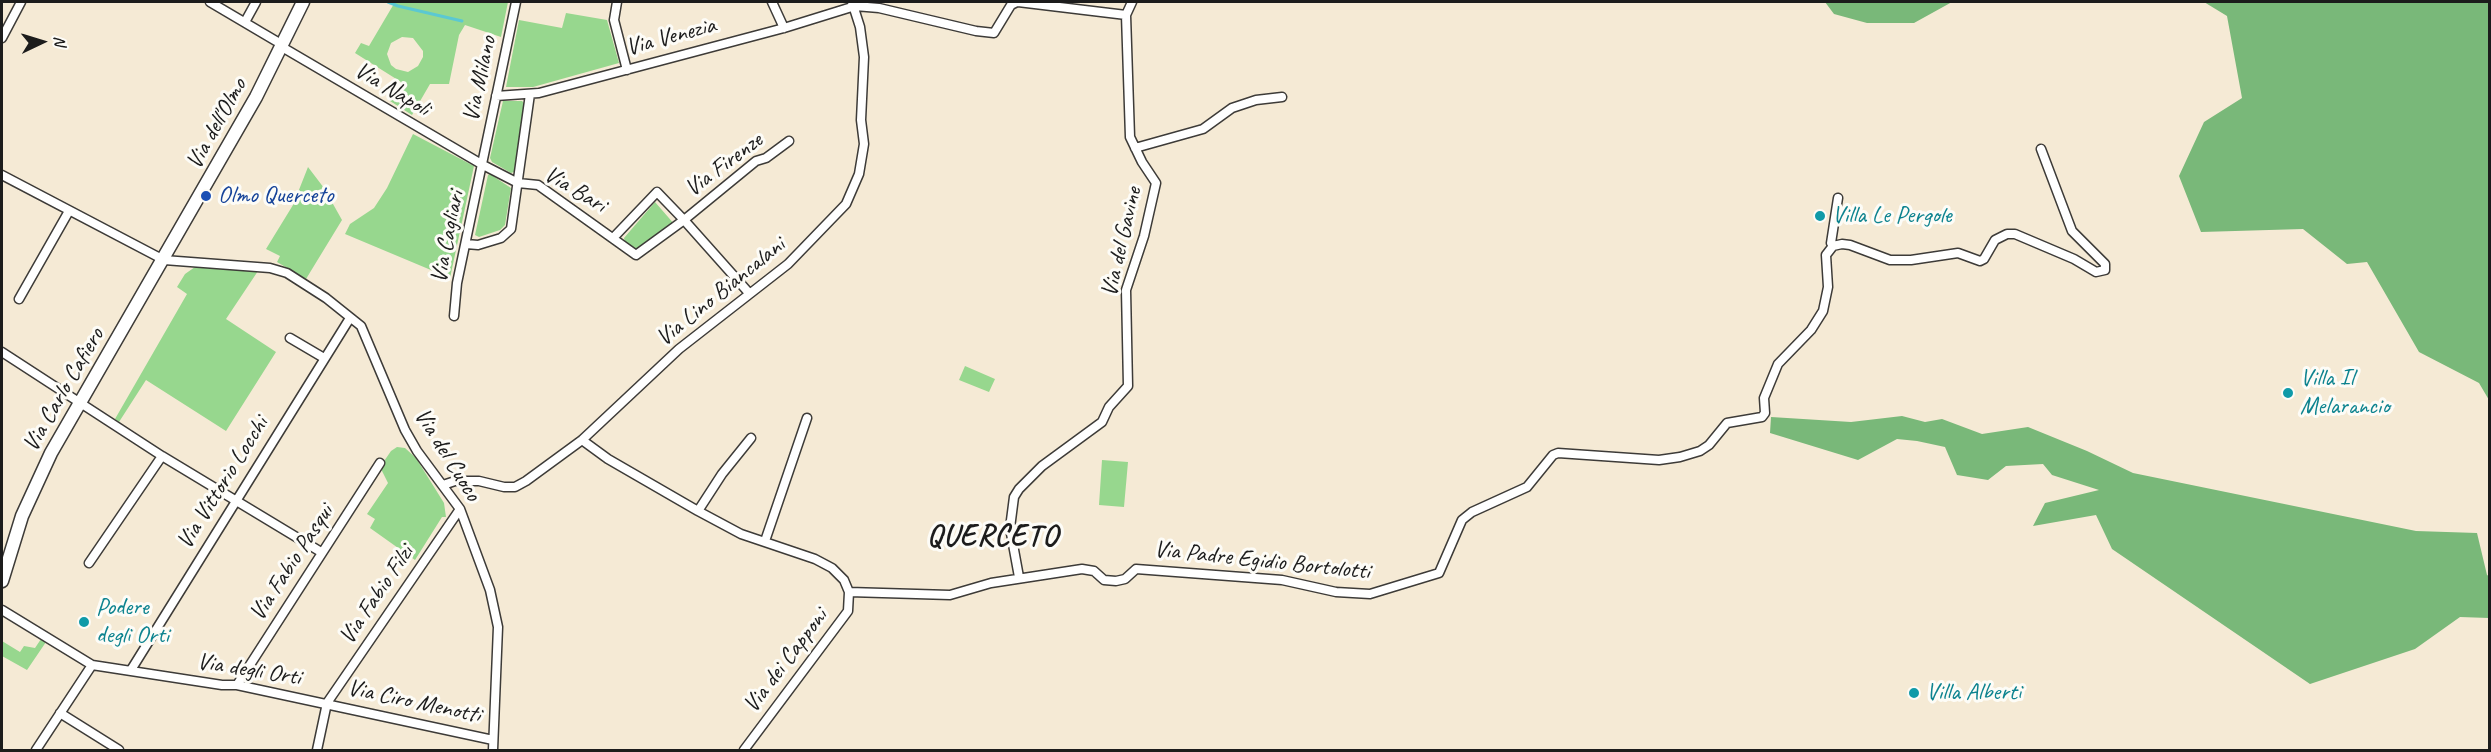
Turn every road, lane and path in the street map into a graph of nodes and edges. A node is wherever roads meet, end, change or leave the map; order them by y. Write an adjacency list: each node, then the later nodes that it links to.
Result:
1 (21, 2): 14 (street)
2 (210, 2): 12 (street, Via Napoli)
3 (256, 2): 12 (street)
4 (516, 2): 18 (street, Via Milano)
5 (617, 2): 16 (street)
6 (772, 2): 13 (street)
7 (1016, 2): 10 (street); 11 (street)
8 (1132, 2): 11 (street)
9 (302, 3): 15 (main road, Via dell'Olmo)
10 (854, 4): 13 (street, Via Venezia); 33 (street, Via Lino Biancalani)
11 (1126, 15): 21 (street, Via del Gavine)
12 (245, 22): 15 (street, Via Napoli)
13 (784, 28): 16 (street, Via Venezia)
14 (2, 38)
15 (279, 44): 23 (street, Via Napoli); 32 (main road, Via dell'Olmo)
16 (627, 70): 17 (street, Via Venezia)
17 (530, 94): 18 (street, Via Venezia); 25 (street)
18 (496, 96): 23 (street, Via Milano)
19 (1282, 97): 21 (street)
20 (789, 141): 28 (street, Via Firenze)
21 (1135, 148): 53 (street, Via del Gavine)
22 (2041, 149): 31 (street)
23 (483, 165): 25 (street, Via Bari); 30 (street, Via Cagliari)
24 (2, 175): 27 (street)
25 (518, 183): 29 (street, Via Bari); 30 (street)
26 (1838, 198): 31 (street)
27 (69, 211): 32 (street); 34 (street)
28 (684, 220): 29 (street, Via Firenze); 29 (street); 33 (street)
29 (614, 237)
30 (466, 244): 35 (street, Via Cagliari)
31 (1833, 246): 53 (street, Via Padre Egidio Bortolotti)
32 (164, 260): 36 (street, Via del Cuoco); 40 (main road, Via Carlo Cafiero)
33 (749, 293): 43 (street, Via Lino Biancalani)
34 (19, 300)
35 (454, 316)
36 (350, 318): 39 (street, Via Vittorio Locchi); 46 (street, Via del Cuoco)
37 (290, 338): 39 (street)
38 (2, 352): 40 (street)
39 (324, 358): 47 (street, Via Vittorio Locchi)
40 (80, 404): 44 (street); 54 (main road, Via Carlo Cafiero)
41 (807, 418): 50 (street)
42 (751, 438): 49 (street)
43 (582, 440): 46 (street, Via Lino Biancalani); 49 (street)
44 (162, 456): 47 (street); 52 (street)
45 (380, 463): 51 (street, Via Fabio Pasqui)
46 (443, 485): 48 (street, Via del Cuoco)
47 (235, 501): 51 (street); 58 (street, Via Vittorio Locchi)
48 (460, 509): 60 (street, Via Fabio Filzi); 62 (street, Via del Cuoco)
49 (698, 511): 50 (street)
50 (765, 541): 55 (street)
51 (321, 552): 59 (street, Via Fabio Pasqui)
52 (89, 562)
53 (1019, 578): 55 (street, Via Padre Egidio Bortolotti)
54 (2, 581)
55 (849, 592): 67 (street, Via dei Capponi)
56 (2, 610): 57 (street, Via degli Orti)
57 (92, 665): 58 (street, Via degli Orti); 61 (street)
58 (131, 670): 59 (street, Via degli Orti)
59 (237, 684): 60 (street, Via degli Orti)
60 (327, 703): 62 (street, Via Ciro Menotti); 65 (street)
61 (60, 713): 63 (street); 64 (street)
62 (493, 740): 66 (street, Via del Cuoco)
63 (36, 750)
64 (119, 750)
65 (316, 750)
66 (492, 750)
67 (744, 750)

